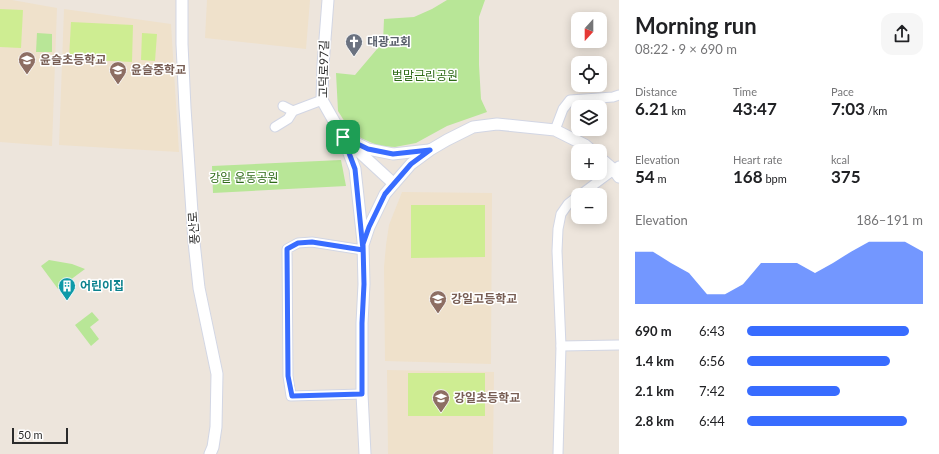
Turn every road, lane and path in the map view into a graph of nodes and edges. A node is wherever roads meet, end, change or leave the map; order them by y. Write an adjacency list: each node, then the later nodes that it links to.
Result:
1 (182, 0): 21 (street, 풍산로)
2 (328, 0): 4 (street, 고덕로97길)
3 (619, 95): 8 (street)
4 (322, 100): 6 (street); 9 (street, 고덕로97길)
5 (283, 106): 6 (street)
6 (293, 111): 7 (street)
7 (275, 127)
8 (555, 130): 10 (street); 11 (street)
9 (343, 137): 11 (street); 14 (street, 고덕로97길); 17 (street)
10 (585, 144)
11 (430, 150): 14 (street)
12 (607, 163): 13 (street)
13 (617, 171): 15 (street)
14 (393, 183): 17 (street)
15 (591, 188)
16 (571, 202): 19 (street)
17 (363, 247): 20 (street); 20 (street)
18 (619, 345): 19 (street)
19 (561, 346): 23 (street)
20 (362, 394): 22 (street)
21 (210, 454)
22 (365, 454)
23 (558, 454)

